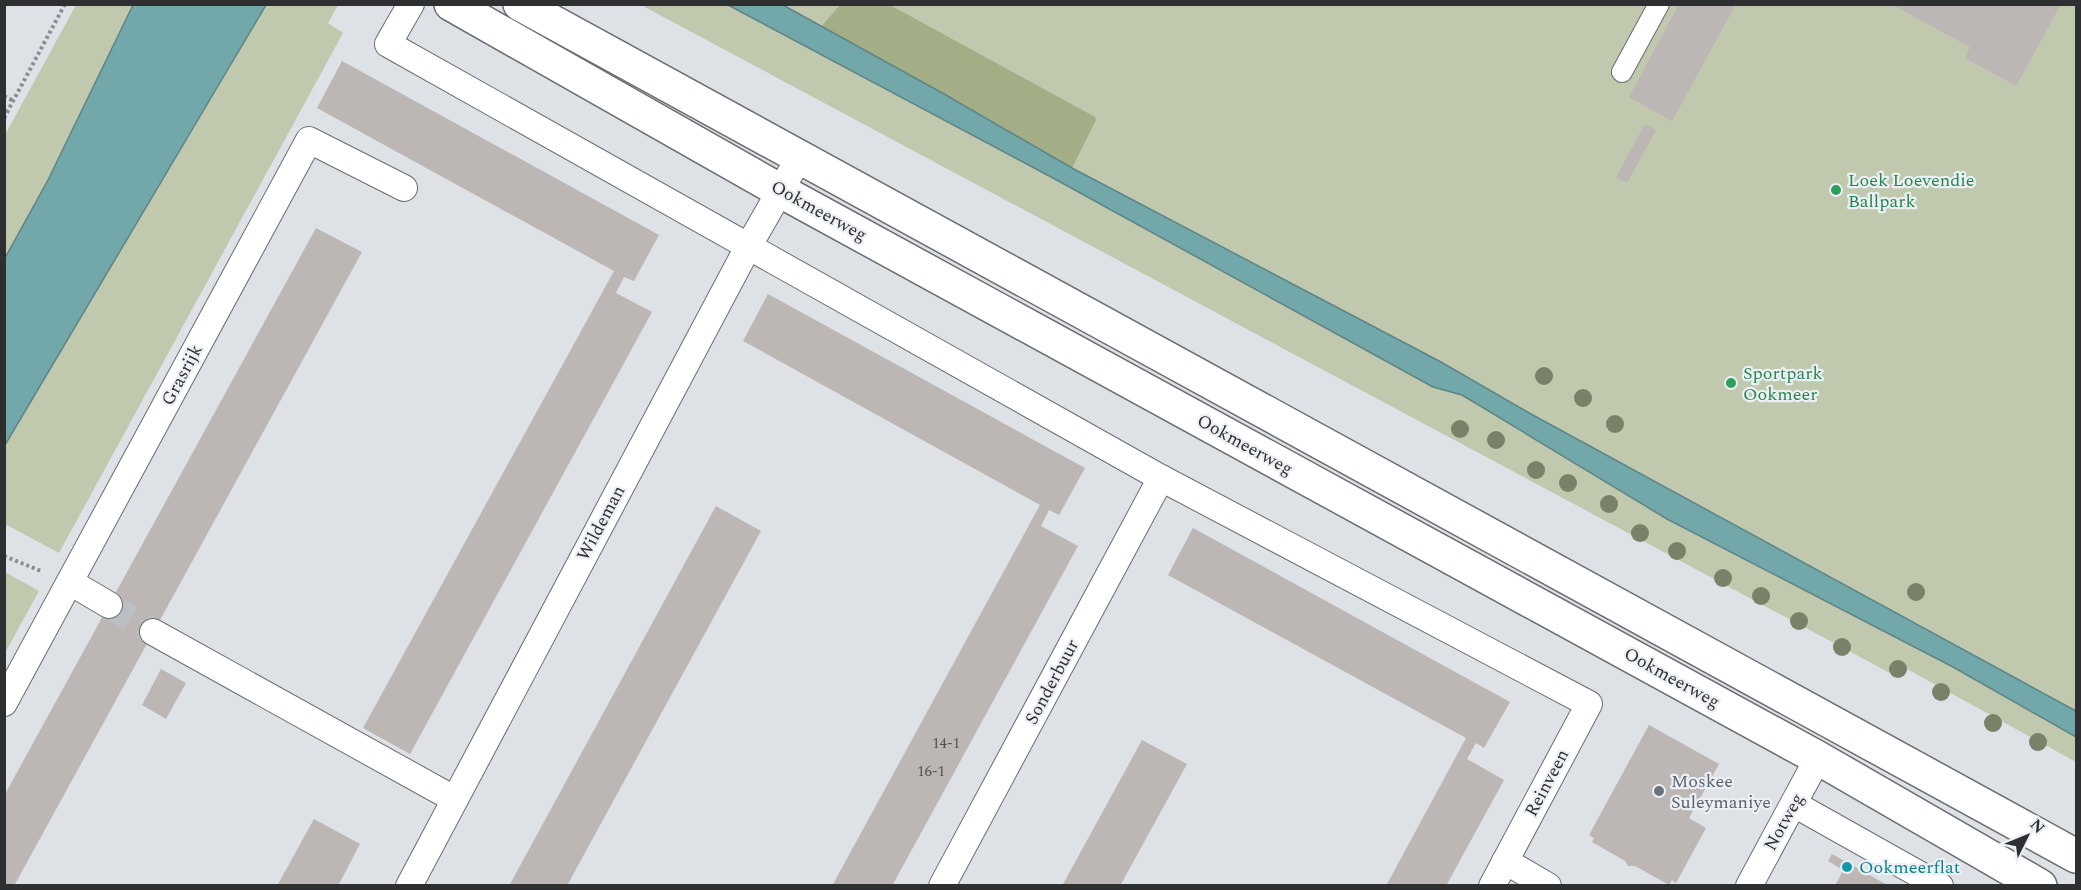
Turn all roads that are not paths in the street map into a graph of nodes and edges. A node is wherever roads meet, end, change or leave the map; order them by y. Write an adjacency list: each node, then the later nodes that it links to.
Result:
1 (411, 4): 9 (street)
2 (451, 4): 8 (main road, Ookmeerweg)
3 (520, 4): 6 (main road, Ookmeerweg)
4 (1659, 4): 5 (street)
5 (1622, 72)
6 (799, 158): 8 (street, Wildeman); 18 (main road, Ookmeerweg)
7 (404, 188): 11 (street, Grasrijk)
8 (779, 190): 9 (street, Wildeman); 15 (main road, Ookmeerweg)
9 (748, 247): 10 (street); 16 (street, Wildeman)
10 (1161, 478): 19 (street, Reinveen); 21 (street, Sonderbuur)
11 (70, 582): 12 (street); 14 (street, Grasrijk)
12 (110, 605)
13 (153, 632): 16 (street)
14 (4, 703)
15 (1818, 758): 17 (street, Notweg); 26 (main road, Ookmeerweg)
16 (454, 799): 20 (street, Wildeman)
17 (1794, 804): 24 (street, Notweg); 25 (street)
18 (2076, 856)
19 (1505, 861): 22 (street, Reinveen); 23 (street)
20 (409, 885)
21 (942, 885)
22 (1492, 885)
23 (1548, 885)
24 (1749, 885)
25 (1940, 885)
26 (2040, 885)

